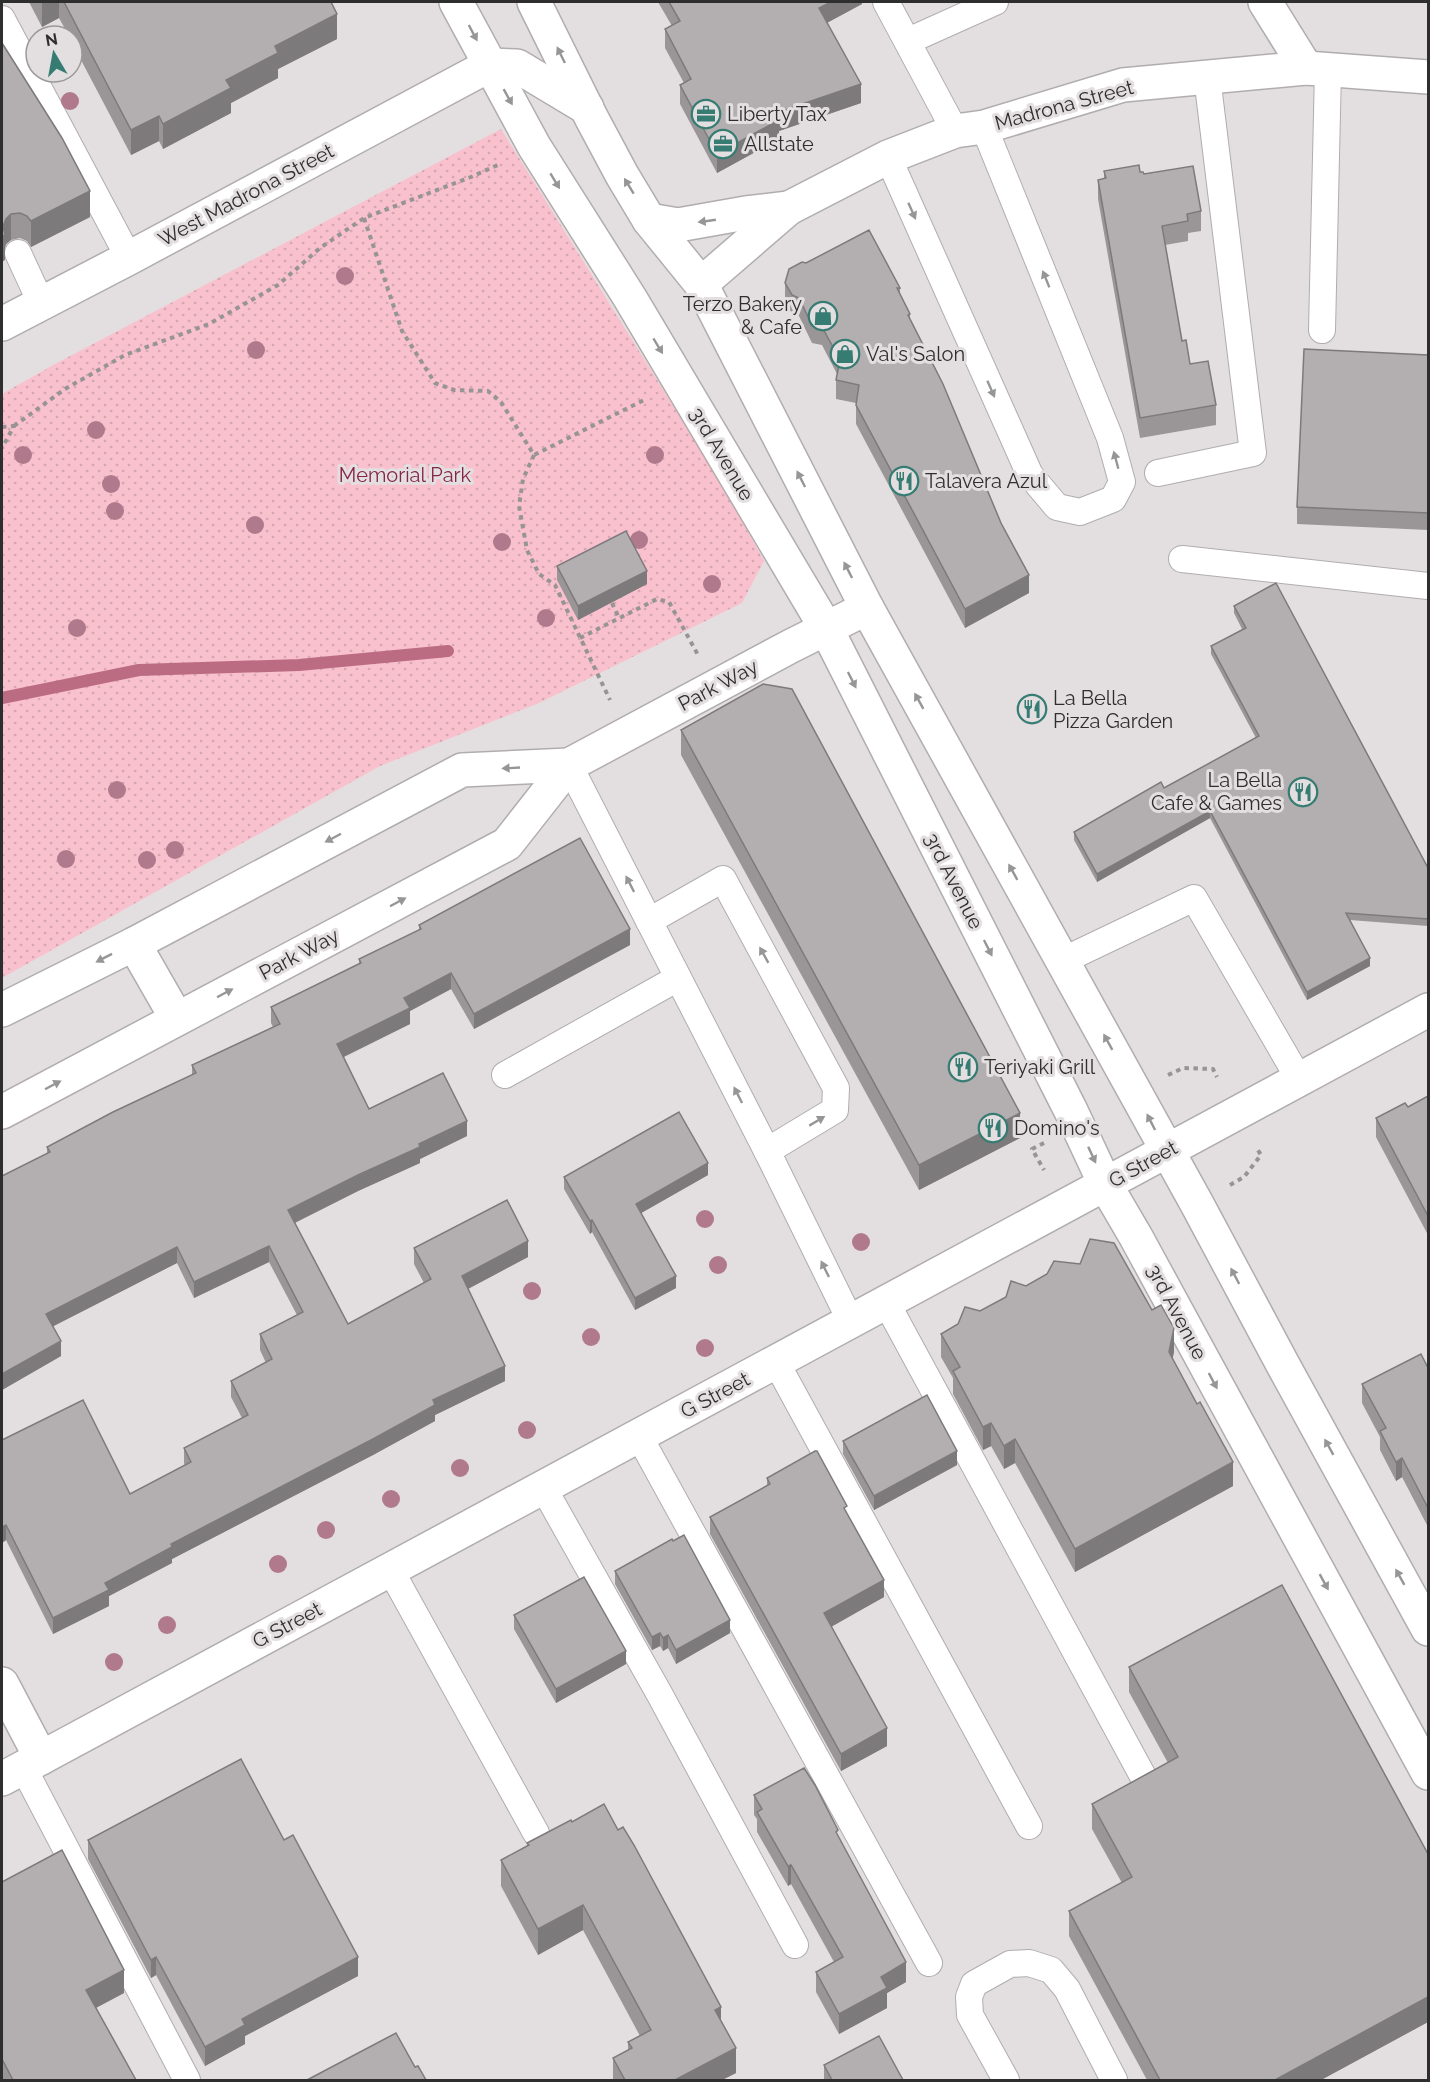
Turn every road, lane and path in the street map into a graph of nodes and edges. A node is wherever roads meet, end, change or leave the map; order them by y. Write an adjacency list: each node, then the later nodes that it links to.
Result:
1 (456, 2): 8 (street, 3rd Avenue, one-way to 8)
2 (534, 2): 12 (street, one-way to 2)
3 (886, 2): 7 (lane)
4 (995, 2): 7 (lane)
5 (1265, 2): 9 (street)
6 (2, 19): 20 (lane)
7 (908, 41): 13 (lane)
8 (490, 65): 12 (street); 14 (street, 3rd Avenue, one-way to 14); 20 (street, West Madrona Street)
9 (1317, 69): 10 (street, Madrona Street); 11 (street, Madrona Street); 24 (lane)
10 (1207, 77): 13 (street, Madrona Street); 30 (lane)
11 (1428, 77)
12 (587, 108): 18 (street, one-way to 12)
13 (970, 129): 15 (street, Madrona Street); 15 (lane, one-way to 13)
14 (534, 146): 17 (path); 25 (street, 3rd Avenue, one-way to 25)
15 (888, 157): 16 (street, Madrona Street)
16 (789, 208): 18 (street, Madrona Street, one-way to 18); 21 (street, Madrona Street)
17 (364, 218): 26 (path); 29 (path)
18 (649, 220): 21 (street)
19 (18, 254): 22 (lane)
20 (129, 258): 22 (street, West Madrona Street)
21 (701, 284): 34 (street, one-way to 21)
22 (42, 303): 23 (street, West Madrona Street)
23 (2, 324)
24 (1322, 330)
25 (679, 382): 29 (path); 36 (street, 3rd Avenue)
26 (14, 426): 27 (path); 28 (path)
27 (2, 427)
28 (2, 448)
29 (534, 455): 37 (path)
30 (1158, 473)
31 (1182, 559): 32 (lane)
32 (1428, 586)
33 (612, 603): 35 (path)
34 (867, 608): 36 (street, Park Way); 43 (street, one-way to 34)
35 (619, 618): 37 (path); 38 (path)
36 (826, 628): 38 (street, Park Way); 58 (street, 3rd Avenue, one-way to 58)
37 (580, 638): 39 (path)
38 (715, 687): 39 (street, Park Way)
39 (625, 735): 40 (street, Park Way)
40 (569, 765): 41 (lane, one-way to 40); 42 (street, Park Way, one-way to 42); 47 (street, Park Way, one-way to 40)
41 (649, 921): 44 (lane); 56 (lane, one-way to 41)
42 (134, 944): 45 (street, Park Way, one-way to 45); 47 (street)
43 (1062, 961): 51 (lane); 55 (street, one-way to 43)
44 (678, 978): 48 (lane); 56 (lane, one-way to 44)
45 (2, 1010)
46 (1427, 1015): 51 (street, G Street)
47 (177, 1019): 52 (street, Park Way, one-way to 47)
48 (505, 1075)
49 (1168, 1076): 50 (path)
50 (1217, 1077)
51 (1299, 1079): 55 (street, G Street)
52 (2, 1112)
53 (1254, 1143): 59 (path)
54 (1032, 1149): 57 (path)
55 (1166, 1151): 58 (street, G Street); 66 (street, one-way to 55)
56 (766, 1152): 61 (lane, one-way to 56)
57 (1044, 1170)
58 (1106, 1184): 60 (street, G Street); 69 (street, 3rd Avenue, one-way to 69)
59 (1229, 1185)
60 (886, 1302): 61 (street, G Street); 70 (lane)
61 (851, 1322): 62 (street, G Street)
62 (776, 1362): 63 (street, G Street); 71 (lane)
63 (639, 1436): 64 (street, G Street); 74 (lane)
64 (543, 1487): 65 (street, G Street); 73 (lane)
65 (390, 1569): 68 (street, G Street); 72 (lane)
66 (1428, 1629)
67 (2, 1684): 68 (street)
68 (22, 1768): 75 (lane)
69 (1428, 1773)
70 (1145, 1780)
71 (1029, 1826)
72 (536, 1833)
73 (795, 1945)
74 (929, 1963)
75 (187, 2080)
76 (1006, 2080): 77 (lane)
77 (1114, 2080)

